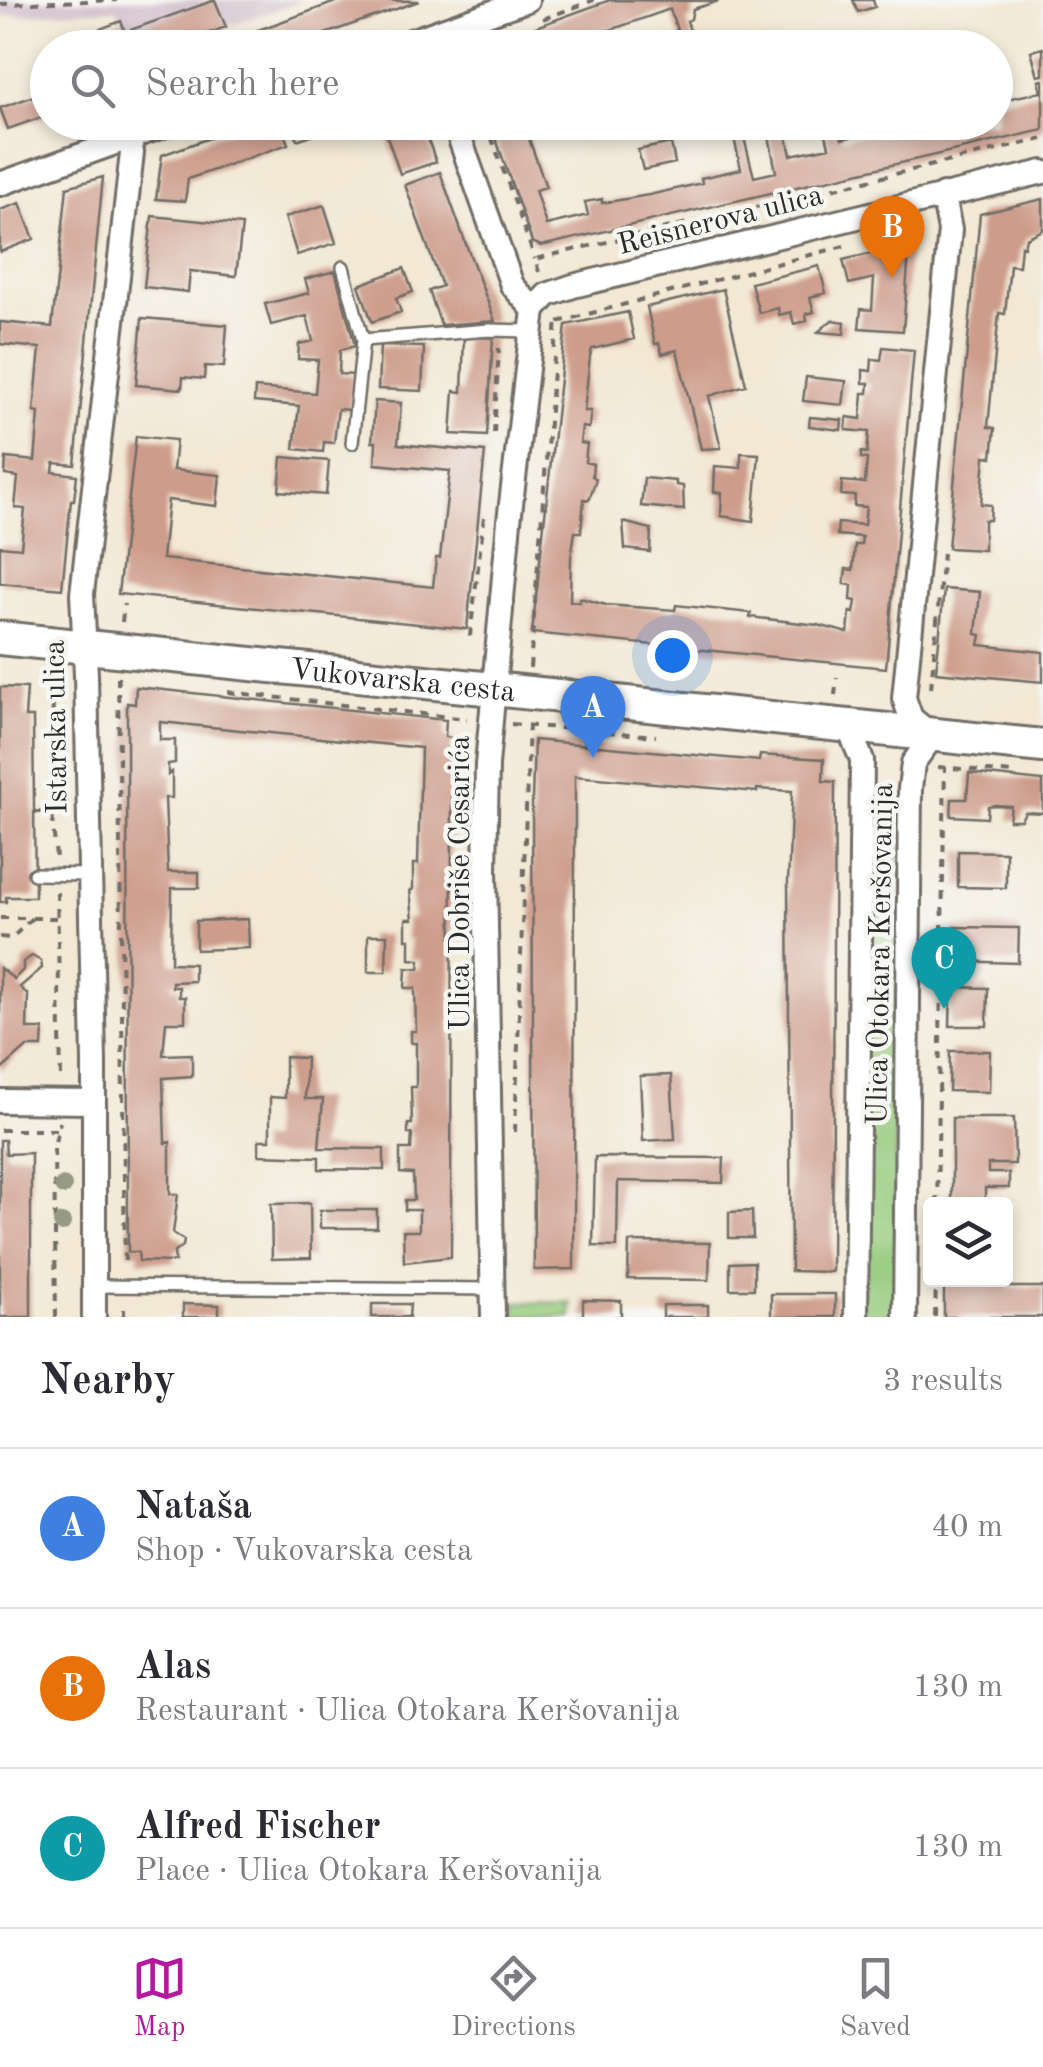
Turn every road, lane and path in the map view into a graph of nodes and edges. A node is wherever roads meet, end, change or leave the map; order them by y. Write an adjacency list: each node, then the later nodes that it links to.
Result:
1 (118, 0): 3 (path)
2 (526, 0): 4 (street)
3 (0, 4)
4 (455, 30)
5 (1043, 139): 14 (path)
6 (124, 140): 11 (street)
7 (130, 140): 25 (street, Istarska ulica)
8 (460, 140): 16 (street)
9 (492, 140): 14 (path)
10 (1043, 172): 12 (street, Reisnerova ulica)
11 (0, 184)
12 (943, 195): 16 (street, Reisnerova ulica); 32 (street)
13 (856, 243): 17 (path)
14 (535, 259): 16 (path)
15 (343, 267): 19 (lane)
16 (537, 312): 17 (path); 18 (lane); 27 (street, Ulica Dobriše Cesarića)
17 (558, 322): 28 (path)
18 (500, 330): 19 (lane); 20 (path)
19 (363, 340): 21 (lane)
20 (494, 439)
21 (352, 443)
22 (484, 518): 23 (path)
23 (470, 636)
24 (0, 638): 25 (main road, Vukovarska cesta)
25 (85, 662): 27 (main road, Vukovarska cesta); 36 (path); 39 (street, Istarska ulica); 52 (path)
26 (215, 690): 27 (path)
27 (491, 706): 28 (main road, Vukovarska cesta); 28 (path); 54 (street, Ulica Dobriše Cesarića)
28 (530, 710): 29 (main road, Vukovarska cesta); 30 (path); 49 (path)
29 (848, 727): 32 (main road, Vukovarska cesta); 59 (street, Ulica Otokara Keršovanija)
30 (660, 736)
31 (1043, 746): 32 (main road, Vukovarska cesta)
32 (939, 751): 33 (path); 33 (street, Ulica Otokara Keršovanija); 34 (path); 50 (path)
33 (912, 765): 60 (street, Ulica Otokara Keršovanija)
34 (1023, 774)
35 (34, 812): 36 (path)
36 (52, 812): 38 (path)
37 (34, 874): 38 (lane)
38 (58, 875): 39 (lane); 42 (path)
39 (88, 875): 46 (street, Istarska ulica)
40 (0, 918): 41 (path)
41 (32, 918): 42 (path); 43 (path)
42 (57, 918): 45 (path)
43 (0, 937)
44 (0, 1101): 45 (street)
45 (60, 1102): 46 (street); 48 (path)
46 (94, 1102): 51 (street, Istarska ulica)
47 (0, 1130): 48 (path)
48 (57, 1130): 55 (path)
49 (514, 1133)
50 (937, 1197)
51 (94, 1286): 52 (lane); 56 (street, Istarska ulica)
52 (125, 1286): 54 (lane); 57 (path)
53 (936, 1287): 61 (path)
54 (492, 1289): 58 (street, Ulica Dobriše Cesarića)
55 (56, 1317)
56 (94, 1317)
57 (124, 1317)
58 (492, 1317)
59 (856, 1317)
60 (905, 1317)
61 (935, 1317)

